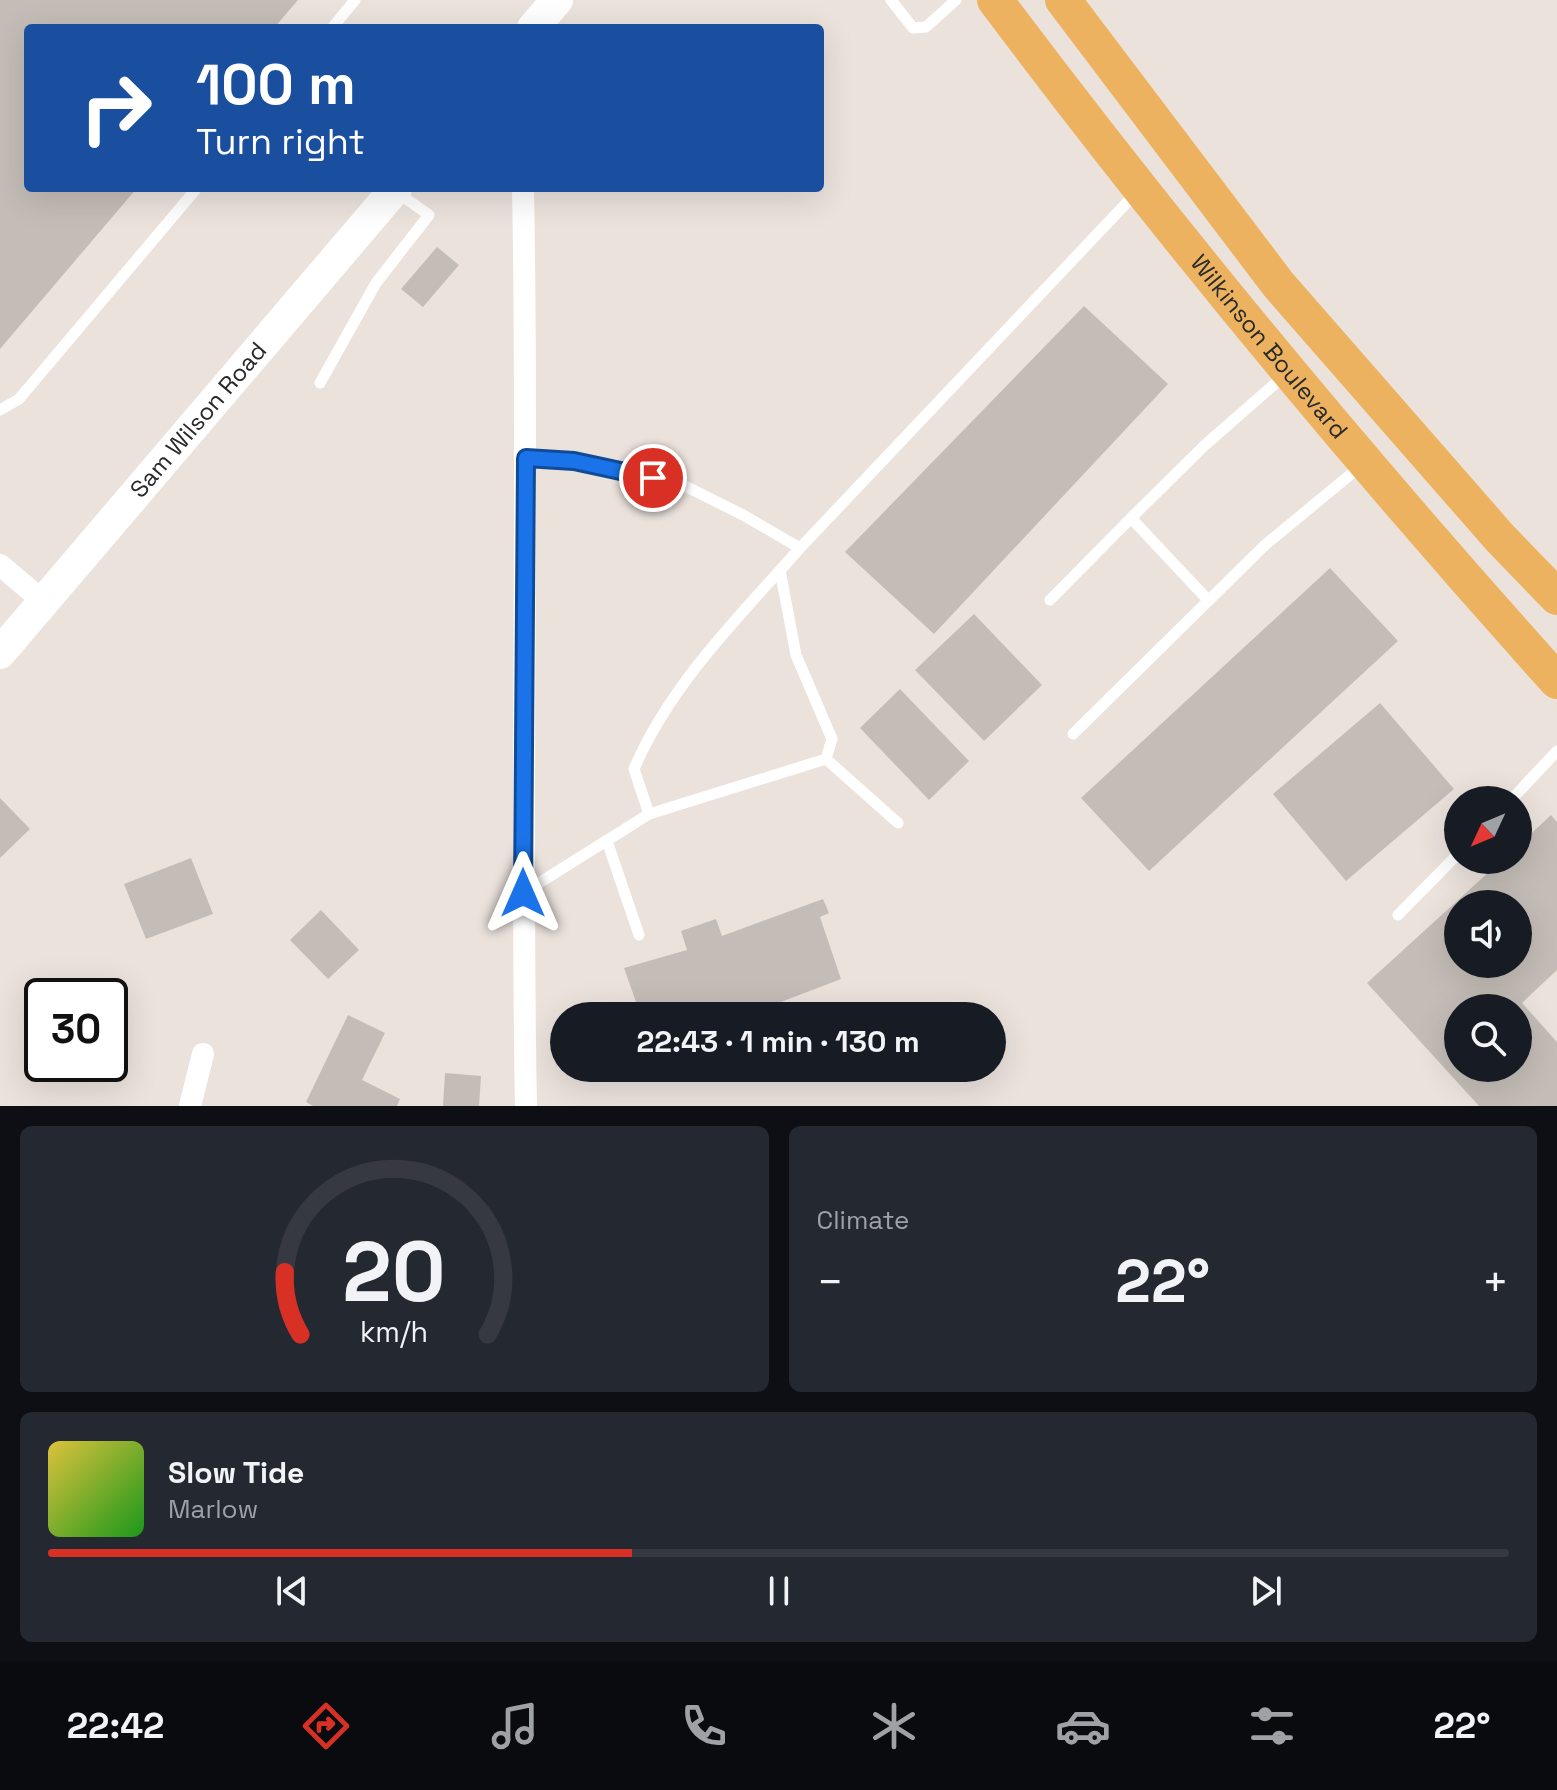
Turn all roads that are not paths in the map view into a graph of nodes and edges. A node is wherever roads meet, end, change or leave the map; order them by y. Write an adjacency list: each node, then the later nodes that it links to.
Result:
1 (355, 0): 7 (lane)
2 (557, 0): 8 (street)
3 (891, 0): 4 (lane)
4 (956, 0)
5 (995, 0): 9 (main road, Wilkinson Boulevard)
6 (1063, 0): 23 (main road, Wilkinson Boulevard)
7 (335, 24)
8 (536, 24)
9 (1139, 190): 14 (main road, Wilkinson Boulevard); 20 (lane)
10 (194, 192): 16 (lane)
11 (392, 192): 26 (street, Sam Wilson Road)
12 (399, 192): 15 (lane)
13 (523, 192): 17 (street)
14 (1289, 372): 18 (main road, Wilkinson Boulevard); 19 (lane)
15 (320, 383)
16 (0, 410)
17 (526, 458): 20 (lane); 37 (street)
18 (1366, 462): 24 (lane); 28 (main road, Wilkinson Boulevard)
19 (1131, 518): 24 (lane); 25 (lane)
20 (800, 548): 22 (lane)
21 (0, 565): 26 (street)
22 (780, 570): 31 (lane); 33 (lane)
23 (1557, 597)
24 (1207, 599): 29 (lane)
25 (1050, 600)
26 (44, 602): 27 (street, Sam Wilson Road)
27 (0, 653)
28 (1557, 681)
29 (1073, 734)
30 (1557, 751): 32 (lane)
31 (826, 759): 33 (lane); 34 (lane)
32 (1524, 786)
33 (649, 814): 35 (lane)
34 (898, 823)
35 (607, 841): 37 (lane); 39 (lane)
36 (1444, 868): 38 (lane)
37 (523, 893): 42 (street)
38 (1398, 915)
39 (639, 935)
40 (203, 1054): 41 (street)
41 (190, 1106)
42 (526, 1106)

